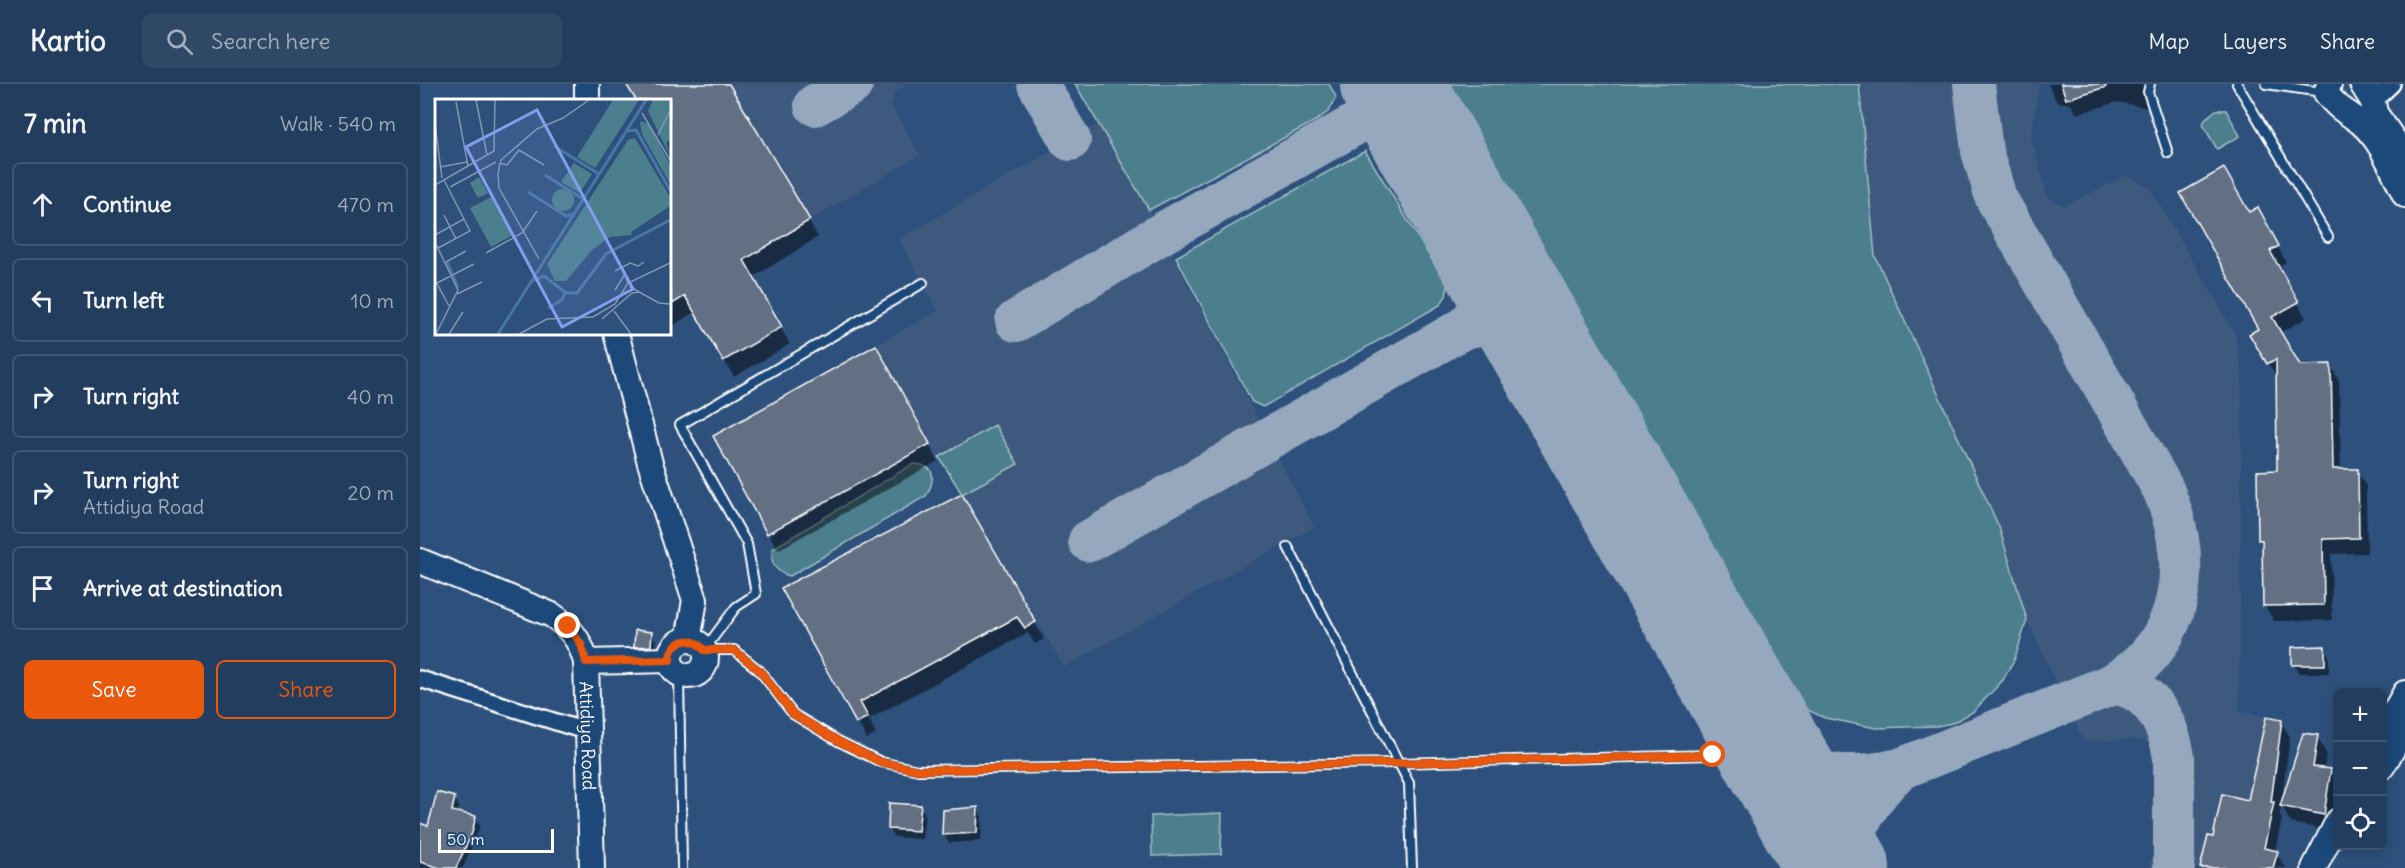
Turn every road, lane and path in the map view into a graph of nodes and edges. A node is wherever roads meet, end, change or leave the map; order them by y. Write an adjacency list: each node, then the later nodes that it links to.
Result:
1 (587, 84): 8 (main road)
2 (2150, 84): 9 (lane)
3 (2237, 84): 12 (lane)
4 (2266, 84): 6 (lane)
5 (2392, 84): 7 (street)
6 (2328, 88): 11 (main road)
7 (2368, 93): 10 (main road)
8 (586, 99)
9 (2168, 153)
10 (2405, 156)
11 (2405, 195)
12 (2328, 237)
13 (923, 283): 17 (lane)
14 (616, 334): 17 (main road)
15 (1288, 547): 27 (lane)
16 (420, 561): 18 (main road, Attidiya Road)
17 (696, 645): 19 (main road); 19 (main road); 27 (lane)
18 (586, 662): 19 (main road); 24 (main road, Attidiya Road)
19 (674, 667): 31 (lane)
20 (420, 679): 24 (street)
21 (2405, 693): 22 (main road)
22 (2387, 725)
23 (2405, 728): 26 (main road)
24 (588, 732): 30 (main road, Attidiya Road)
25 (1713, 755): 27 (lane)
26 (2387, 759)
27 (1398, 763): 32 (lane)
28 (2333, 830): 33 (main road)
29 (2333, 845): 33 (main road)
30 (592, 868)
31 (682, 868)
32 (1412, 868)
33 (2316, 868)

